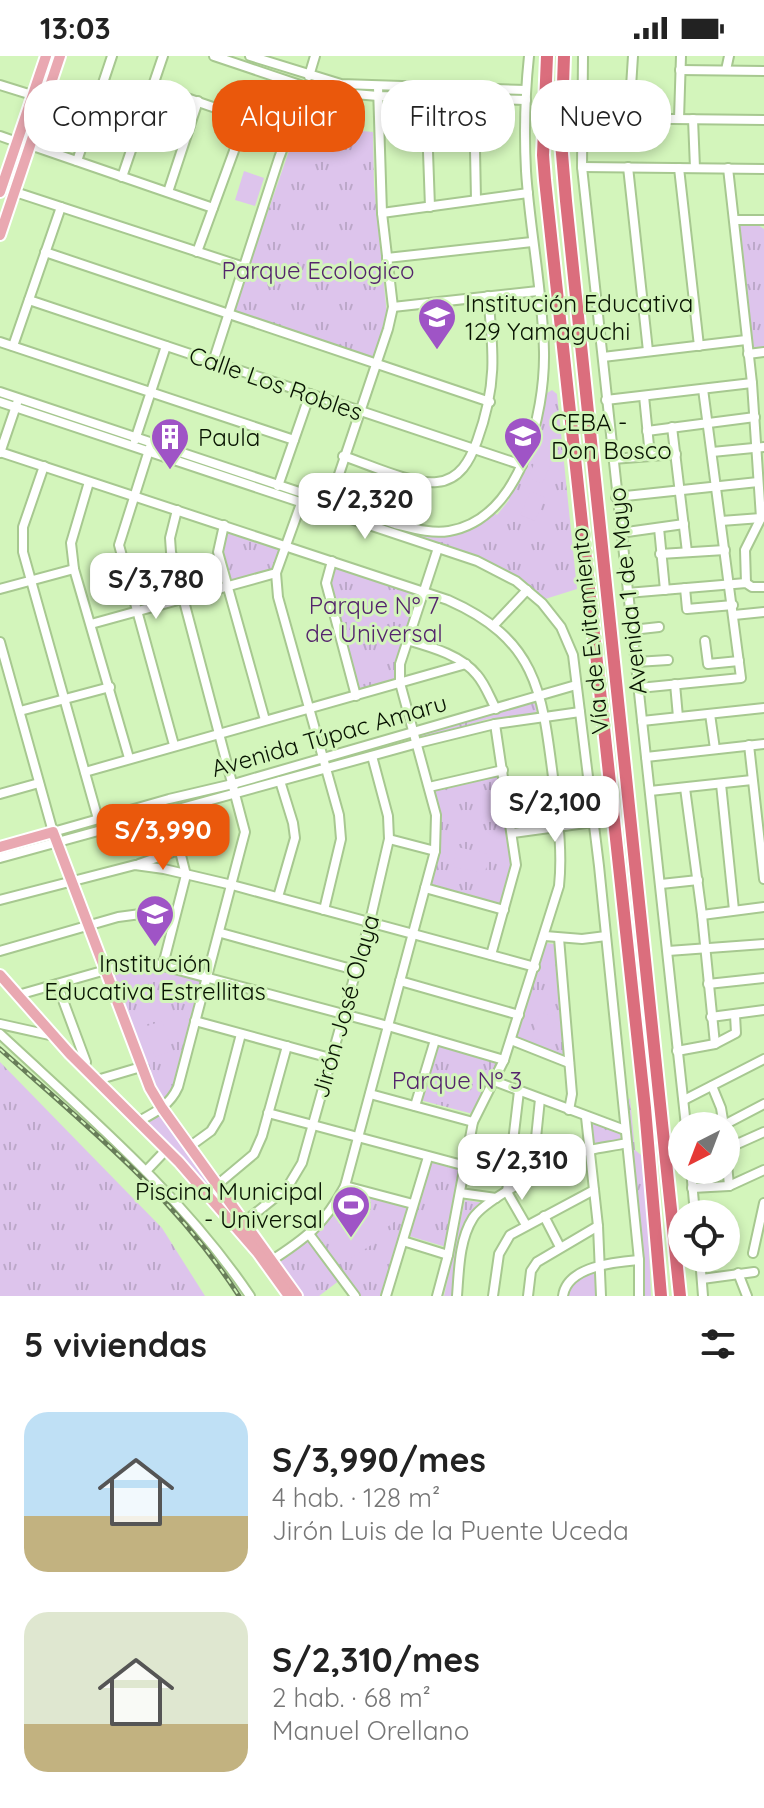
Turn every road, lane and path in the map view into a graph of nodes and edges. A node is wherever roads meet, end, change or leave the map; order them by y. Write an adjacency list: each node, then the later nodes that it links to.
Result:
1 (46, 56): 21 (main road)
2 (60, 56): 22 (main road)
3 (112, 56): 51 (street)
4 (163, 56): 23 (street)
5 (214, 56): 18 (street)
6 (250, 56): 15 (street)
7 (315, 56): 20 (street)
8 (529, 56): 32 (street)
9 (547, 56): 358 (highway, Vía de Evitamiento)
10 (564, 56): 359 (highway, Vía de Evitamiento)
11 (583, 56): 25 (street, Avenida 1 de Mayo)
12 (633, 56): 26 (street)
13 (681, 56): 16 (street)
14 (729, 56): 17 (street)
15 (264, 58): 18 (street); 20 (street)
16 (680, 70): 17 (street); 37 (street)
17 (726, 70): 19 (street)
18 (260, 71): 24 (street)
19 (764, 71)
20 (309, 76): 30 (street)
21 (37, 80)
22 (52, 80)
23 (154, 80)
24 (286, 80)
25 (583, 80)
26 (631, 80)
27 (0, 85): 28 (street)
28 (24, 92)
29 (365, 92): 30 (street)
30 (378, 92): 31 (street); 32 (street); 67 (street)
31 (381, 92)
32 (526, 95): 33 (street); 62 (street)
33 (515, 96)
34 (198, 101): 35 (street); 61 (street)
35 (212, 106)
36 (671, 119): 37 (street)
37 (679, 119): 38 (street)
38 (693, 119): 40 (street); 55 (street)
39 (24, 120): 42 (main road)
40 (764, 120)
41 (0, 136): 42 (street)
42 (17, 142): 59 (main road)
43 (28, 152): 60 (main road)
44 (51, 152): 51 (street)
45 (130, 152): 58 (street)
46 (234, 152): 66 (street)
47 (282, 152): 75 (street)
48 (428, 152): 65 (street)
49 (475, 152): 63 (street)
50 (582, 152): 52 (street, Avenida 1 de Mayo)
51 (77, 161): 58 (street)
52 (582, 167): 53 (street); 89 (street, Avenida 1 de Mayo)
53 (628, 167): 54 (street); 86 (street)
54 (679, 168): 55 (street); 85 (street)
55 (695, 168): 56 (street)
56 (728, 168): 57 (street); 68 (street)
57 (764, 169)
58 (122, 177): 61 (street)
59 (1, 188): 60 (street)
60 (14, 191): 64 (street); 70 (main road)
61 (168, 192): 66 (street)
62 (528, 193): 63 (street); 71 (street)
63 (476, 200): 65 (street)
64 (61, 207): 72 (street); 73 (street)
65 (430, 207): 67 (street)
66 (213, 208): 73 (street)
67 (382, 213): 74 (street)
68 (734, 220): 69 (street); 81 (street)
69 (764, 220)
70 (0, 235)
71 (532, 242): 74 (street); 76 (street)
72 (45, 252): 78 (street); 80 (street)
73 (197, 252): 75 (street)
74 (387, 258): 79 (street)
75 (244, 267): 80 (street)
76 (538, 291): 77 (street); 118 (street)
77 (488, 296): 79 (street); 100 (street)
78 (29, 300): 83 (street); 84 (street, Calle Los Robles)
79 (393, 307): 91 (street)
80 (229, 315): 90 (street); 91 (street)
81 (746, 340): 85 (street); 88 (street)
82 (0, 342): 83 (street)
83 (13, 346): 95 (street)
84 (166, 346): 90 (street, Calle Los Robles); 95 (street)
85 (699, 346): 86 (street)
86 (648, 351): 89 (street)
87 (764, 352): 88 (street)
88 (748, 354): 92 (street)
89 (603, 357): 98 (street, Avenida 1 de Mayo)
90 (213, 362): 96 (street, Calle Los Robles)
91 (376, 364): 100 (street); 103 (street)
92 (752, 383): 93 (street); 102 (street)
93 (703, 389): 97 (street); 104 (street)
94 (0, 392): 101 (street)
95 (151, 392): 107 (street); 108 (street)
96 (310, 394): 103 (street, Calle Los Robles); 107 (street)
97 (644, 396): 98 (street); 106 (street)
98 (606, 400): 117 (street, Avenida 1 de Mayo)
99 (0, 402): 101 (street)
100 (490, 402): 111 (street)
101 (17, 403): 108 (street); 112 (street)
102 (758, 410): 104 (street); 110 (street)
103 (359, 411): 111 (street, Calle Los Robles); 115 (street)
104 (708, 423): 105 (street); 113 (street)
105 (672, 427): 106 (street); 114 (street)
106 (647, 431): 116 (street)
107 (294, 440): 122 (street)
108 (134, 442): 109 (street)
109 (150, 447): 122 (street); 125 (street); 127 (street)
110 (760, 447): 113 (street); 121 (street)
111 (474, 448): 115 (street); 118 (street, Calle Los Robles)
112 (0, 452): 119 (street)
113 (712, 452): 123 (street)
114 (676, 454): 116 (street); 124 (street)
115 (343, 456): 128 (street)
116 (650, 456): 117 (street)
117 (613, 459): 126 (street, Avenida 1 de Mayo)
118 (522, 465): 128 (street)
119 (44, 466): 120 (street); 144 (street)
120 (89, 482): 125 (street); 142 (street)
121 (758, 482): 123 (street); 130 (street)
122 (278, 486): 127 (street)
123 (716, 487): 124 (street); 131 (street)
124 (680, 490): 126 (street); 132 (street)
125 (133, 496): 129 (street); 158 (street)
126 (616, 497): 135 (street, Avenida 1 de Mayo)
127 (302, 499): 128 (street); 136 (street)
128 (328, 507): 137 (street)
129 (177, 510): 133 (street); 155 (street)
130 (761, 518): 131 (street); 145 (street)
131 (721, 521): 138 (street)
132 (684, 524): 134 (street); 139 (street)
133 (224, 525): 136 (street); 147 (street)
134 (659, 528): 135 (street); 140 (street)
135 (620, 533): 154 (street, Avenida 1 de Mayo)
136 (286, 546): 141 (street); 143 (street)
137 (438, 548): 151 (street); 153 (street)
138 (725, 550): 139 (street); 146 (street)
139 (687, 552): 140 (street)
140 (660, 554): 152 (street)
141 (332, 561): 153 (street); 176 (street)
142 (74, 569): 144 (street); 159 (street)
143 (276, 573): 147 (street); 179 (street)
144 (31, 581): 150 (street); 178 (street)
145 (746, 583): 146 (street); 148 (street)
146 (731, 584): 149 (street); 156 (street)
147 (228, 586): 155 (street); 187 (street)
148 (764, 587)
149 (685, 588): 152 (street); 156 (street)
150 (0, 589)
151 (527, 590): 160 (street); 173 (street)
152 (665, 590): 154 (street)
153 (423, 593): 160 (street); 163 (street)
154 (627, 593): 162 (street, Avenida 1 de Mayo)
155 (182, 600): 158 (street); 191 (street)
156 (734, 610): 157 (street); 167 (street)
157 (764, 612)
158 (137, 613): 159 (street); 194 (street)
159 (91, 624): 174 (street)
160 (494, 625): 177 (street)
161 (659, 627): 162 (street)
162 (632, 630): 168 (street, Avenida 1 de Mayo)
163 (407, 640): 170 (street); 171 (street)
164 (705, 641): 167 (street)
165 (0, 642): 169 (street)
166 (668, 660): 168 (street)
167 (739, 661): 172 (street)
168 (636, 662): 175 (street, Avenida 1 de Mayo)
169 (3, 663): 182 (street)
170 (466, 664): 171 (street); 181 (street)
171 (400, 683): 176 (street); 190 (street)
172 (675, 684): 175 (street); 186 (street)
173 (576, 685): 177 (street, Avenida Túpac Amaru); 183 (street)
174 (110, 687): 178 (street); 200 (street)
175 (639, 688): 188 (street, Avenida 1 de Mayo)
176 (356, 696): 179 (street)
177 (541, 696): 181 (street, Avenida Túpac Amaru); 185 (street)
178 (65, 699): 182 (street); 203 (street)
179 (310, 708): 187 (street); 197 (street)
180 (764, 708): 184 (street)
181 (496, 709): 190 (street, Avenida Túpac Amaru)
182 (20, 711): 206 (street)
183 (580, 712): 185 (street, Avenida Túpac Amaru); 216 (street)
184 (710, 714): 186 (street); 196 (street)
185 (545, 717): 189 (street, Avenida Túpac Amaru); 217 (street)
186 (678, 717): 188 (street)
187 (265, 720): 191 (street)
188 (642, 721): 199 (street, Avenida 1 de Mayo)
189 (495, 724): 192 (street, Avenida Túpac Amaru); 202 (street)
190 (413, 731): 192 (street); 197 (street, Avenida Túpac Amaru)
191 (220, 732): 194 (street); 207 (street)
192 (418, 743): 198 (street, Avenida Túpac Amaru); 209 (street)
193 (764, 744): 195 (street)
194 (174, 745): 200 (street)
195 (749, 745): 196 (street); 204 (street)
196 (715, 749): 199 (street)
197 (324, 756): 201 (street); 207 (street, Avenida Túpac Amaru)
198 (372, 756): 201 (street, Avenida Túpac Amaru); 220 (street, Jirón José Olaya)
199 (646, 757): 211 (street, Avenida 1 de Mayo)
200 (129, 758): 203 (street)
201 (327, 769): 205 (street, Avenida Túpac Amaru); 236 (street)
202 (503, 770): 209 (street); 218 (street)
203 (85, 772): 215 (street)
204 (752, 780): 208 (street); 227 (street)
205 (280, 781): 213 (street, Avenida Túpac Amaru); 233 (street)
206 (39, 783): 212 (street); 219 (street)
207 (233, 784): 213 (street); 215 (street, Avenida Túpac Amaru)
208 (721, 784): 210 (street); 238 (street)
209 (429, 787): 223 (street)
210 (685, 788): 211 (street); 228 (street)
211 (650, 791): 230 (street, Avenida 1 de Mayo)
212 (0, 794)
213 (236, 794): 214 (street, Avenida Túpac Amaru); 231 (street)
214 (170, 812): 219 (street, Avenida Túpac Amaru); 222 (street)
215 (98, 819): 219 (street, Avenida Túpac Amaru)
216 (593, 822): 217 (street); 246 (street)
217 (559, 827): 218 (street); 245 (street)
218 (513, 833): 237 (street)
219 (55, 837): 221 (main road, Avenida Túpac Amaru); 224 (street, Avenida Túpac Amaru); 229 (main road)
220 (389, 839): 223 (street); 241 (street, Jirón José Olaya)
221 (0, 847)
222 (181, 849): 225 (street); 226 (street)
223 (435, 851): 232 (street)
224 (0, 858)
225 (135, 865): 226 (street); 229 (street)
226 (186, 875): 231 (street); 240 (street)
227 (764, 879)
228 (698, 880): 230 (street); 239 (street)
229 (71, 881): 234 (street); 242 (main road)
230 (661, 884): 251 (street, Avenida 1 de Mayo)
231 (232, 885): 233 (street); 243 (street)
232 (425, 888): 237 (street); 244 (street)
233 (278, 897): 236 (street)
234 (0, 900)
235 (764, 907): 238 (street)
236 (324, 910): 241 (street)
237 (504, 910): 252 (street)
238 (734, 910): 239 (street)
239 (702, 915): 249 (street)
240 (174, 919): 242 (street); 253 (street)
241 (370, 921): 244 (street); 256 (street, Jirón José Olaya)
242 (88, 926): 250 (street); 255 (main road)
243 (221, 933): 256 (street); 258 (street)
244 (413, 934): 252 (street); 260 (street)
245 (545, 936): 247 (street); 254 (street)
246 (606, 936): 247 (street); 305 (street)
247 (559, 938): 283 (street)
248 (764, 944): 249 (street)
249 (705, 948): 251 (street); 262 (street)
250 (0, 951)
251 (668, 951): 279 (street, Avenida 1 de Mayo)
252 (491, 955): 254 (street)
253 (163, 965): 255 (street); 258 (street)
254 (535, 967): 266 (street)
255 (105, 969): 261 (street); 284 (main road)
256 (355, 970): 265 (street, Jirón José Olaya)
257 (0, 975): 263 (main road)
258 (208, 978): 265 (street); 269 (street)
259 (764, 978): 262 (street)
260 (400, 981): 266 (street); 271 (street)
261 (57, 984): 263 (street); 285 (street)
262 (708, 984): 268 (street)
263 (18, 995): 274 (main road)
264 (764, 1010): 267 (street)
265 (342, 1014): 271 (street); 280 (street, Jirón José Olaya)
266 (519, 1015): 276 (street)
267 (735, 1015): 268 (street); 277 (street)
268 (711, 1017): 277 (street)
269 (195, 1021): 273 (street); 295 (street)
270 (0, 1024): 274 (street)
271 (388, 1026): 275 (street); 290 (street)
272 (0, 1034): 315 (street)
273 (241, 1034): 278 (street); 310 (street)
274 (55, 1037): 285 (main road)
275 (435, 1040): 282 (street); 293 (street)
276 (511, 1040): 282 (street); 283 (street)
277 (715, 1044): 279 (street)
278 (287, 1046): 280 (street); 299 (street)
279 (677, 1051): 292 (street, Avenida 1 de Mayo)
280 (330, 1058): 304 (street, Jirón José Olaya)
281 (764, 1059): 288 (street)
282 (504, 1060): 287 (street)
283 (569, 1063): 296 (street)
284 (141, 1067): 286 (street); 295 (main road)
285 (84, 1068): 286 (main road)
286 (97, 1080): 302 (main road)
287 (494, 1081): 289 (street); 303 (street)
288 (712, 1086): 292 (street); 298 (street)
289 (519, 1091): 291 (street); 324 (street)
290 (370, 1094): 293 (street); 307 (street)
291 (540, 1099): 296 (street); 317 (street)
292 (684, 1100): 297 (street, Avenida 1 de Mayo)
293 (415, 1106): 303 (street)
294 (763, 1107): 301 (street)
295 (162, 1108): 302 (street); 310 (main road)
296 (569, 1110): 300 (street)
297 (685, 1112)
298 (722, 1112)
299 (268, 1113): 304 (street); 319 (street)
300 (586, 1117): 305 (street); 312 (street)
301 (740, 1118)
302 (139, 1121): 311 (main road)
303 (473, 1122): 314 (street)
304 (312, 1124): 307 (street); 331 (street, Jirón José Olaya)
305 (625, 1130): 308 (street)
306 (764, 1132): 309 (street)
307 (358, 1138): 313 (street); 320 (street)
308 (627, 1143): 312 (street); 339 (street)
309 (740, 1143)
310 (189, 1147): 319 (main road)
311 (167, 1149): 315 (street); 331 (main road)
312 (590, 1150): 317 (street); 323 (street)
313 (428, 1157): 314 (street); 329 (street)
314 (466, 1166): 325 (street)
315 (146, 1171): 346 (street)
316 (763, 1172): 321 (street)
317 (532, 1177): 324 (street)
318 (692, 1184): 322 (street)
319 (217, 1185): 331 (main road)
320 (345, 1186): 329 (street); 334 (street)
321 (729, 1186): 322 (street)
322 (692, 1188): 327 (street)
323 (594, 1190): 330 (street); 333 (street)
324 (507, 1192): 326 (street); 332 (street)
325 (460, 1193): 326 (street); 338 (street)
326 (496, 1198): 352 (street)
327 (693, 1200)
328 (764, 1203): 337 (street)
329 (413, 1204): 335 (street)
330 (544, 1216): 332 (street); 336 (street)
331 (240, 1225): 340 (main road)
332 (526, 1225): 353 (street)
333 (598, 1226): 336 (street); 341 (street)
334 (309, 1234): 340 (street); 349 (street)
335 (403, 1241): 338 (street); 350 (street)
336 (560, 1247): 354 (street)
337 (753, 1253)
338 (448, 1255): 351 (street)
339 (639, 1260): 341 (street); 357 (street)
340 (269, 1262): 347 (main road); 348 (main road)
341 (601, 1264): 355 (street); 356 (street)
342 (701, 1272): 345 (street)
343 (754, 1272): 344 (street)
344 (738, 1273): 345 (street); 361 (street)
345 (702, 1279): 360 (street)
346 (250, 1296)
347 (289, 1296)
348 (297, 1296)
349 (355, 1296)
350 (386, 1296)
351 (437, 1296)
352 (457, 1296)
353 (493, 1296)
354 (528, 1296)
355 (563, 1296)
356 (601, 1296)
357 (639, 1296)
358 (661, 1296)
359 (680, 1296)
360 (703, 1296)
361 (747, 1296)

